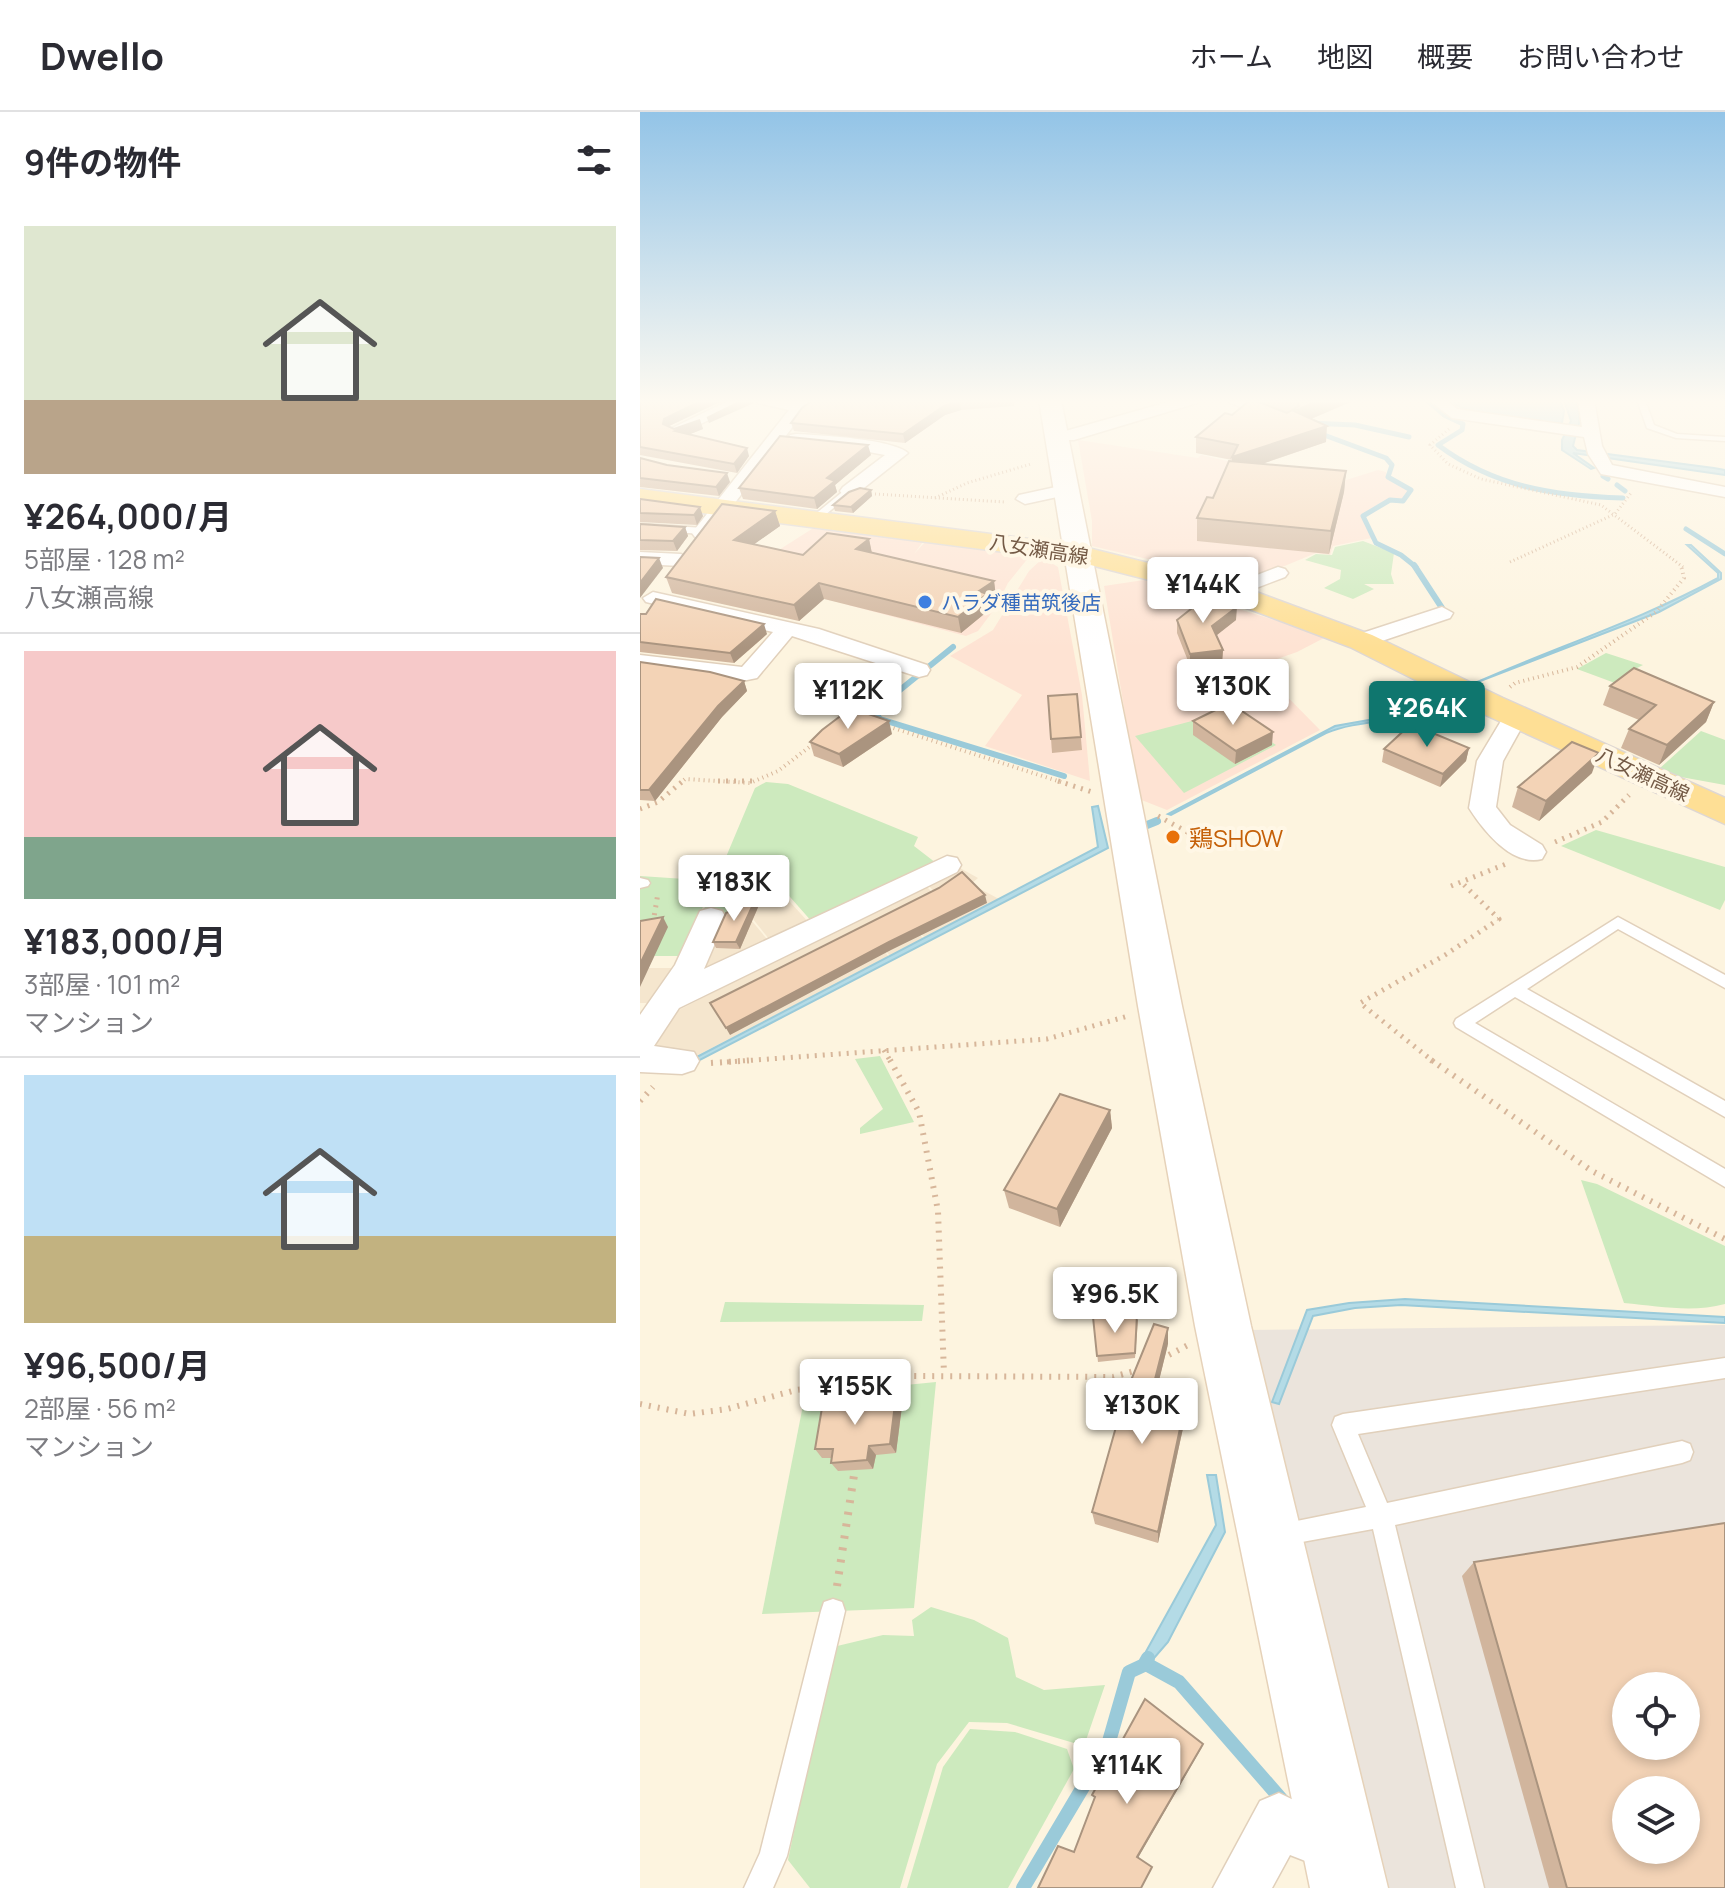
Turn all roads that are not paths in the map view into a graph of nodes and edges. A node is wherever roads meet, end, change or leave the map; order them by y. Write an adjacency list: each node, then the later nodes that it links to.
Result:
1 (733, 483): 8 (street)
2 (860, 483): 5 (street)
3 (1040, 483): 12 (street)
4 (1682, 483): 6 (street)
5 (849, 491): 9 (lane)
6 (1725, 492)
7 (640, 497): 8 (main road, 八女瀬高線)
8 (722, 507): 9 (main road, 八女瀬高線); 11 (street)
9 (816, 518): 12 (main road, 八女瀬高線)
10 (640, 527): 11 (lane)
11 (704, 531): 14 (street)
12 (1076, 553): 16 (main road, 八女瀬高線); 40 (street)
13 (640, 558): 14 (street)
14 (681, 560): 17 (street)
15 (1278, 573): 16 (street)
16 (1230, 592): 21 (main road, 八女瀬高線)
17 (653, 598): 19 (street); 20 (street)
18 (1442, 613): 21 (street)
19 (640, 617)
20 (787, 629): 22 (street); 23 (street)
21 (1361, 641): 24 (main road, 八女瀬高線)
22 (640, 662)
23 (919, 670)
24 (1503, 710): 25 (main road, 八女瀬高線); 26 (street)
25 (1725, 812)
26 (1532, 852)
27 (947, 865): 31 (street)
28 (711, 918): 31 (street)
29 (1725, 982): 30 (lane)
30 (1514, 989): 35 (lane); 36 (lane)
31 (667, 1000): 32 (street)
32 (640, 1041)
33 (640, 1059): 34 (street)
34 (695, 1062)
35 (1725, 1110)
36 (1725, 1179)
37 (1725, 1368): 39 (lane)
38 (1682, 1452): 39 (lane)
39 (1381, 1516): 40 (lane); 46 (lane)
40 (1271, 1536): 45 (street)
41 (833, 1611): 43 (lane)
42 (1308, 1835): 44 (street)
43 (758, 1888)
44 (1241, 1888)
45 (1349, 1888)
46 (1470, 1888)

